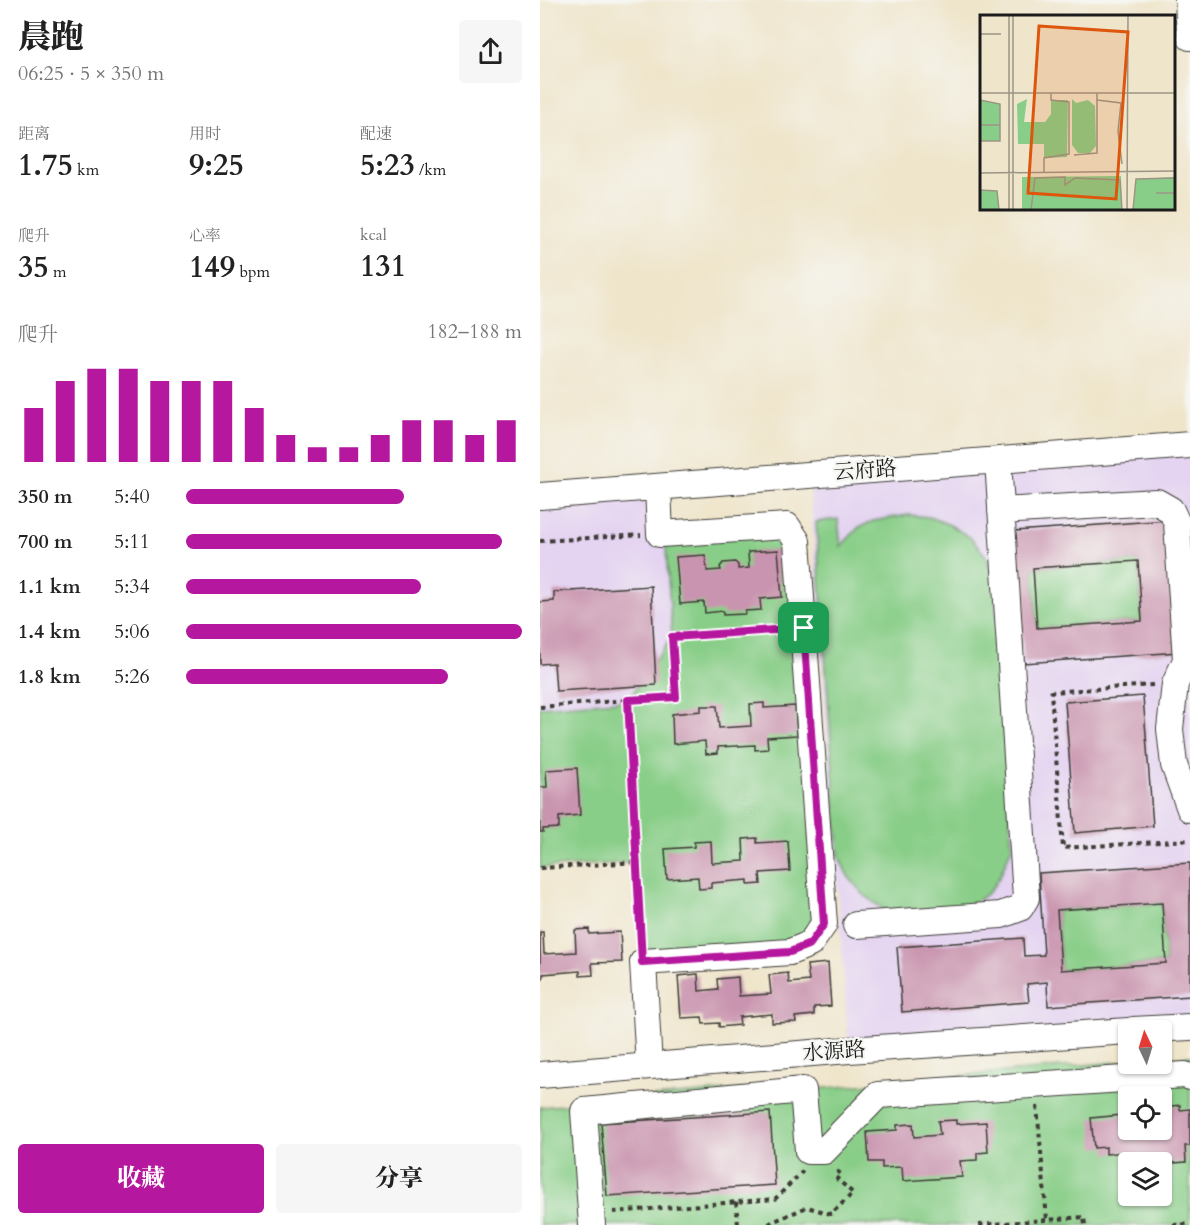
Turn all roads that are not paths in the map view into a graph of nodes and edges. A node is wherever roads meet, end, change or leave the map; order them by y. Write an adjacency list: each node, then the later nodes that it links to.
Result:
1 (1188, 0): 2 (street)
2 (1190, 37)
3 (1190, 445): 4 (street, 云府路)
4 (998, 460): 5 (street, 云府路); 7 (street)
5 (658, 487): 6 (street, 云府路); 15 (street)
6 (540, 496)
7 (1001, 511): 8 (street); 10 (street)
8 (1181, 744): 9 (street)
9 (1190, 809)
10 (856, 925)
11 (1190, 1027): 12 (street)
12 (1172, 1028)
13 (1118, 1032): 14 (street, 水源路)
14 (778, 1056): 15 (street, 水源路); 18 (street)
15 (649, 1066): 16 (street, 水源路)
16 (540, 1076)
17 (1190, 1077): 18 (street)
18 (781, 1092): 19 (street)
19 (592, 1219)

